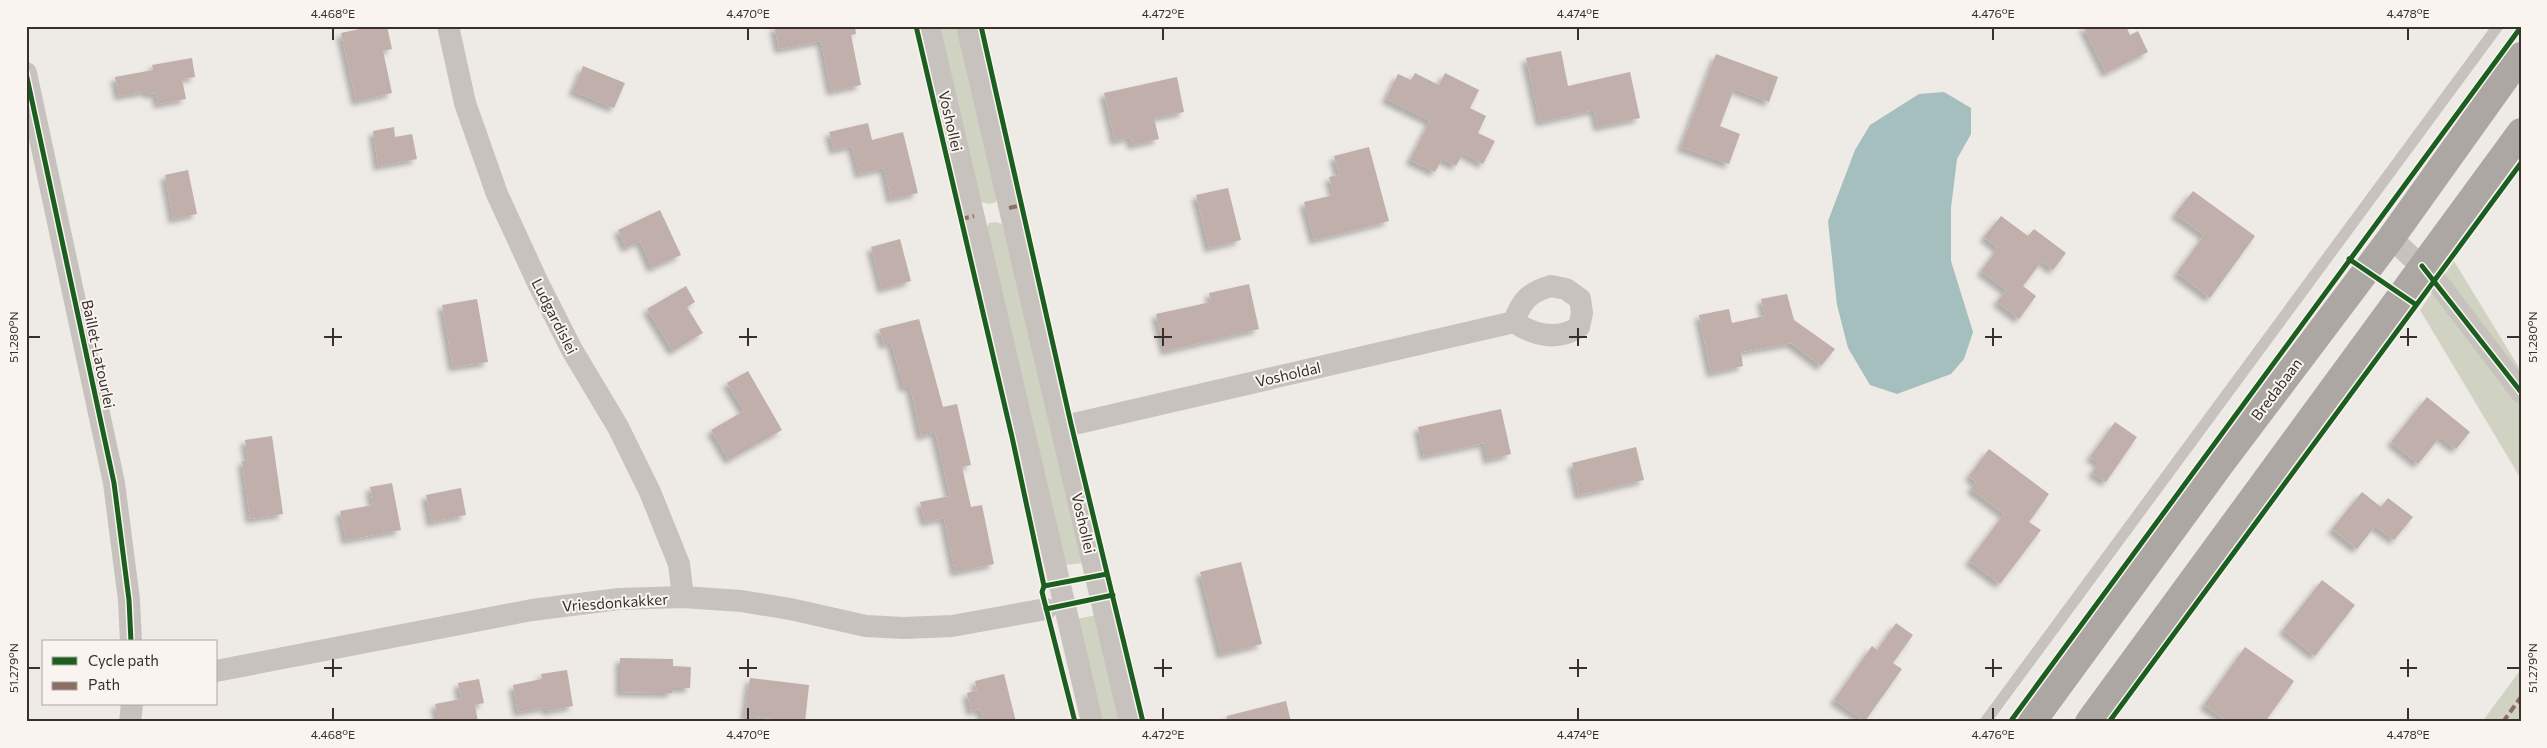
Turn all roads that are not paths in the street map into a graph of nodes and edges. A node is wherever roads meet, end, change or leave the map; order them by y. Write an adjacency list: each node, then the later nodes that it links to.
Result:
1 (448, 26): 15 (street, Ludgardislei)
2 (929, 26): 9 (street, Voshollei)
3 (967, 26): 8 (street, Voshollei)
4 (2498, 26): 23 (lane)
5 (2521, 56): 10 (main road, Bredabaan)
6 (26, 73): 17 (street, Baillet-Latourlei)
7 (2521, 132): 11 (main road)
8 (1009, 208): 9 (street); 14 (street, Voshollei)
9 (974, 216): 21 (street, Voshollei)
10 (2390, 238): 11 (street); 24 (main road, Bredabaan)
11 (2422, 266): 13 (street); 25 (main road)
12 (1514, 322): 14 (street, Vosholdal)
13 (2521, 392)
14 (1061, 427): 22 (street, Voshollei)
15 (683, 597): 16 (street, Vriesdonkakker); 18 (street, Vriesdonkakker)
16 (1046, 609)
17 (131, 640)
18 (218, 671)
19 (132, 706): 20 (street)
20 (130, 722)
21 (1092, 722)
22 (1130, 722)
23 (1985, 722)
24 (2032, 722)
25 (2089, 722)

